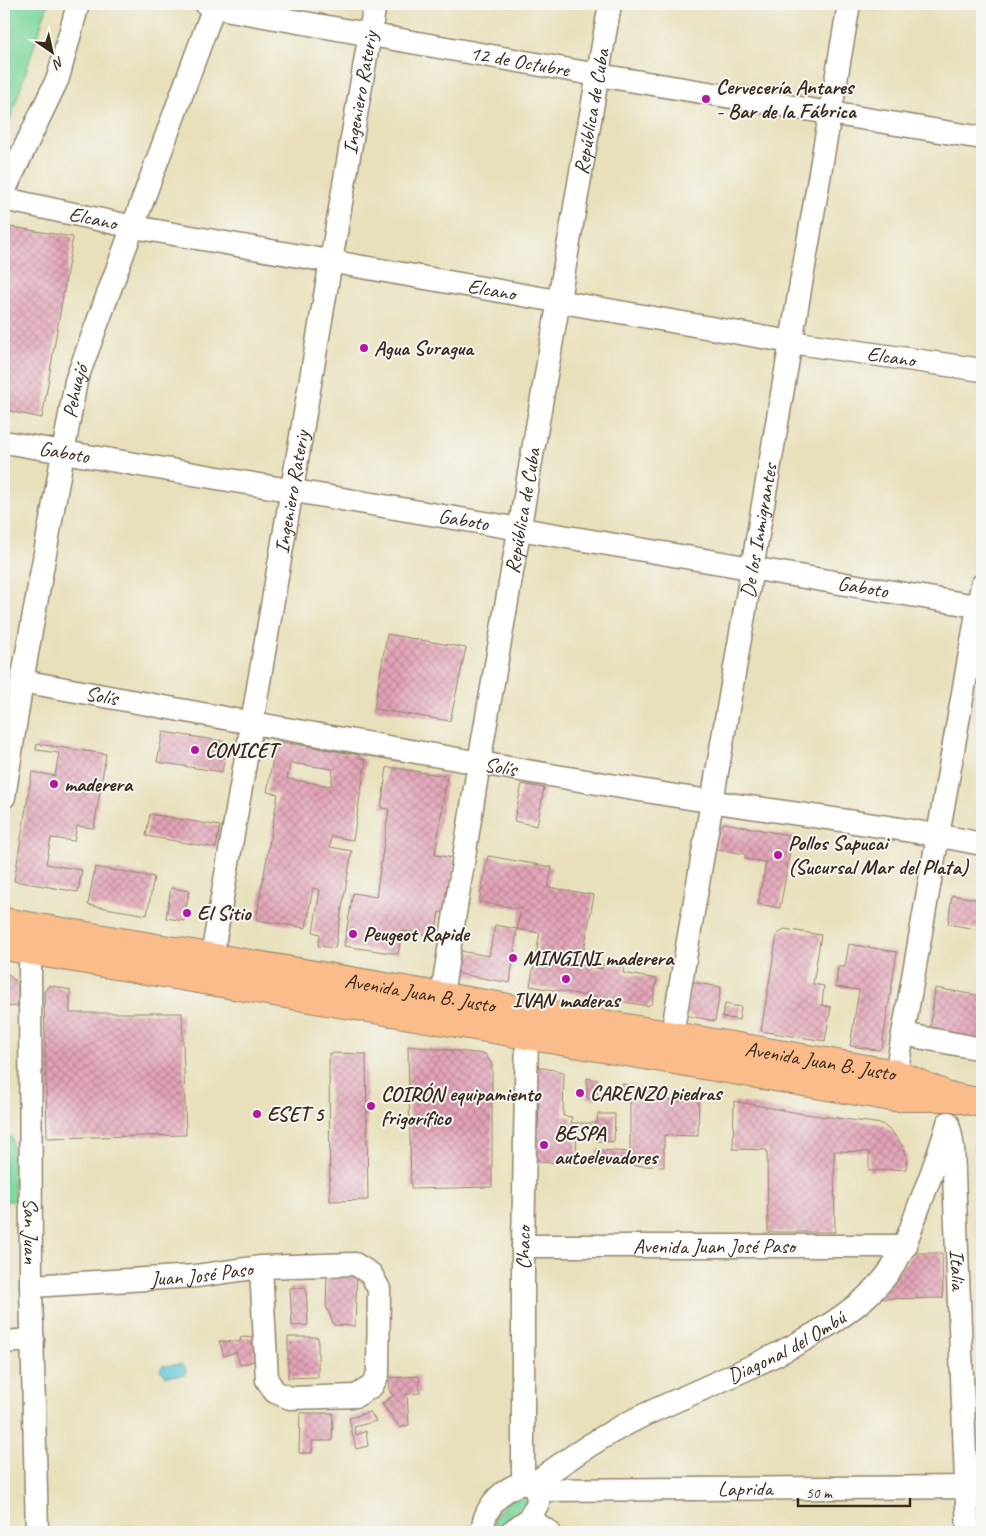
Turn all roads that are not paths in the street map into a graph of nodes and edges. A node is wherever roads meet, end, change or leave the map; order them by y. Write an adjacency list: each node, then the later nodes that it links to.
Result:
1 (78, 4): 10 (street)
2 (375, 4): 6 (street, Ingeniero Rateriy)
3 (610, 4): 7 (street, República de Cuba)
4 (849, 4): 8 (street, De los Inmigrantes)
5 (212, 5): 6 (street, 12 de Octubre); 12 (street, Pehuajó)
6 (370, 35): 7 (street, 12 de Octubre); 13 (street, Ingeniero Rateriy)
7 (598, 75): 8 (street, 12 de Octubre); 14 (street, República de Cuba)
8 (830, 113): 9 (street, 12 de Octubre); 15 (street, De los Inmigrantes)
9 (982, 138)
10 (4, 190)
11 (4, 199): 12 (street, Elcano)
12 (134, 227): 13 (street, Elcano); 18 (street, Pehuajó)
13 (332, 261): 14 (street, Elcano); 19 (street, Ingeniero Rateriy)
14 (559, 301): 15 (street, Elcano); 20 (street, República de Cuba)
15 (791, 342): 16 (street, Elcano); 21 (street, De los Inmigrantes)
16 (982, 370)
17 (4, 442): 18 (street, Gaboto)
18 (62, 453): 19 (street, Gaboto); 23 (street, Pehuajó)
19 (292, 492): 20 (street, Gaboto); 24 (street, Ingeniero Rateriy)
20 (520, 530): 21 (street, Gaboto); 25 (street, República de Cuba)
21 (752, 569): 22 (street, Gaboto); 27 (street, De los Inmigrantes)
22 (981, 599): 28 (street)
23 (22, 681): 24 (street, Solís); 26 (street, Pehuajó)
24 (253, 724): 25 (street, Solís); 32 (street, Ingeniero Rateriy)
25 (479, 764): 27 (street, Solís); 33 (street, República de Cuba)
26 (4, 797)
27 (712, 802): 28 (street, Solís); 36 (street, De los Inmigrantes)
28 (939, 835): 29 (street, Solís); 35 (street)
29 (982, 844)
30 (4, 922): 31 (main road, Avenida Juan B. Justo)
31 (22, 941): 32 (main road, Avenida Juan B. Justo); 44 (street, San Juan)
32 (210, 969): 33 (main road, Avenida Juan B. Justo)
33 (439, 1008): 34 (main road, Avenida Juan B. Justo)
34 (529, 1023): 36 (main road, Avenida Juan B. Justo); 41 (street, Chaco)
35 (903, 1034): 37 (street); 38 (street)
36 (670, 1047): 38 (main road, Avenida Juan B. Justo); 40 (main road, Avenida Juan B. Justo)
37 (982, 1049)
38 (896, 1074): 40 (main road, Avenida Juan B. Justo)
39 (982, 1103): 40 (main road, Avenida Juan B. Justo)
40 (950, 1110): 42 (street, Diagonal del Ombú); 48 (street, Italia)
41 (523, 1246): 42 (street, Avenida Juan José Paso); 47 (street, Chaco)
42 (906, 1246): 47 (street, Diagonal del Ombú)
43 (261, 1267): 43 (street, Juan José Paso); 44 (street, Juan José Paso)
44 (31, 1286): 45 (street, San Juan)
45 (33, 1340): 46 (street); 50 (street, San Juan)
46 (4, 1342)
47 (530, 1486): 48 (street, Laprida); 49 (street); 51 (street, Diagonal del Ombú)
48 (974, 1488): 53 (street, Italia)
49 (520, 1526): 52 (street)
50 (37, 1532)
51 (483, 1532)
52 (549, 1532)
53 (968, 1532)

